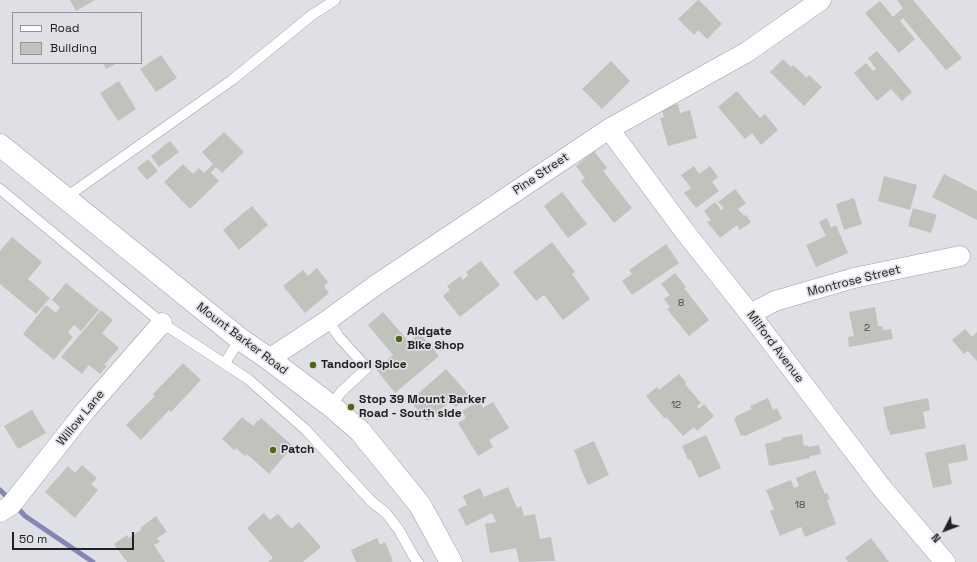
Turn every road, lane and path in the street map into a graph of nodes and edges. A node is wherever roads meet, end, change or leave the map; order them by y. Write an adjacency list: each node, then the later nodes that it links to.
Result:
1 (336, 0): 6 (lane)
2 (821, 0): 3 (street, Pine Street)
3 (609, 129): 8 (street, Milford Avenue); 9 (street, Pine Street)
4 (0, 145): 6 (main road, Mount Barker Road)
5 (0, 189): 10 (lane)
6 (65, 198): 11 (main road, Mount Barker Road)
7 (960, 256): 8 (street, Montrose Street)
8 (750, 314): 18 (street, Milford Avenue)
9 (328, 320): 12 (street, Pine Street); 14 (lane)
10 (162, 323): 13 (lane); 15 (street, Willow Lane)
11 (240, 339): 12 (main road, Mount Barker Road); 13 (lane)
12 (269, 359): 14 (main road, Mount Barker Road)
13 (225, 364): 16 (lane)
14 (331, 406): 17 (main road, Mount Barker Road)
15 (10, 504)
16 (418, 562)
17 (451, 562)
18 (945, 562)

